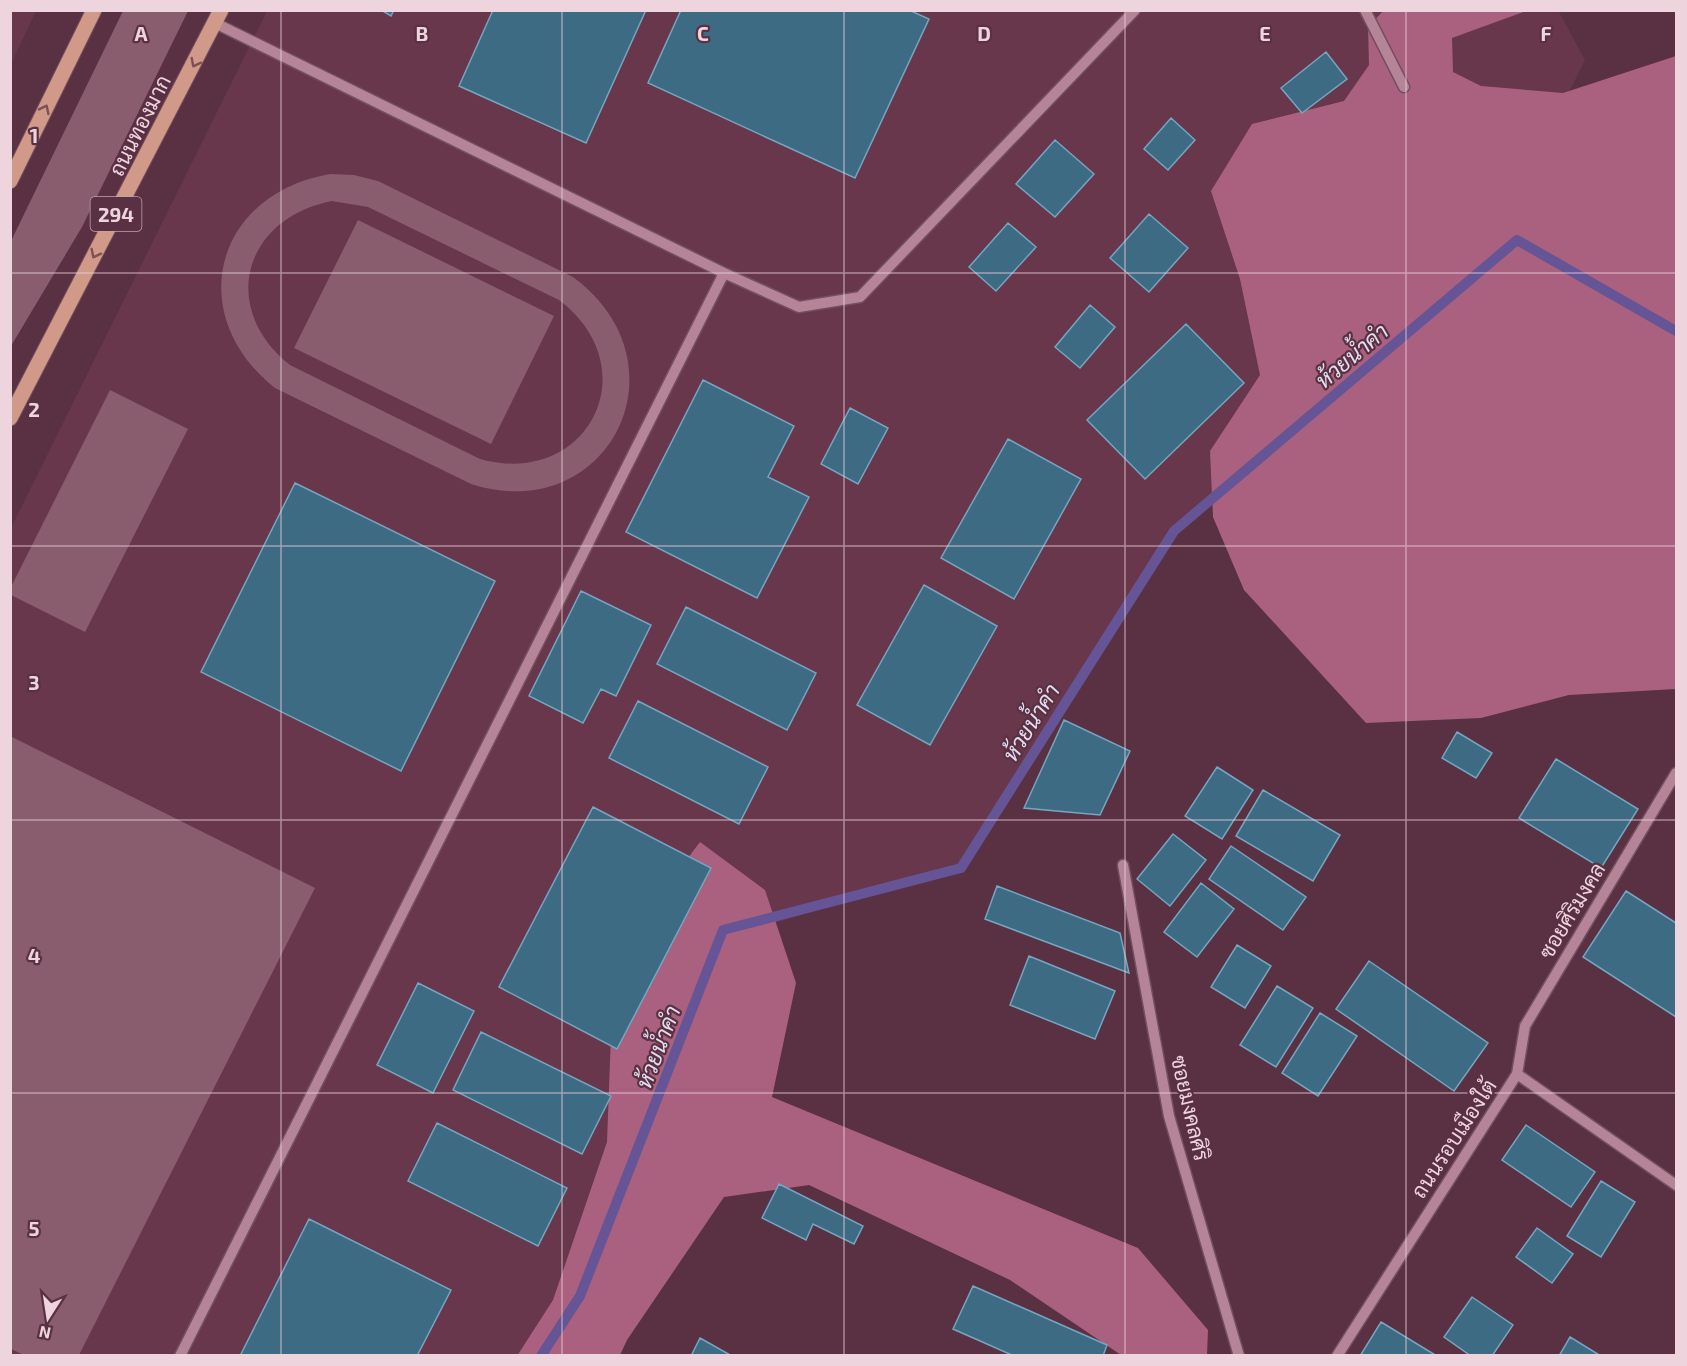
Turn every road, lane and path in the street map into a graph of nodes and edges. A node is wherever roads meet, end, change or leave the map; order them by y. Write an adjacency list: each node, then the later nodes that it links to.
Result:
1 (94, 10): 6 (main road, one-way to 1)
2 (1135, 10): 7 (street)
3 (1365, 10): 5 (street)
4 (218, 17): 7 (street); 8 (main road, ถนนทองมาก / 294, one-way to 8)
5 (1404, 87)
6 (10, 181)
7 (724, 273): 13 (street)
8 (10, 418)
9 (1677, 772): 11 (street, ซอยศิริมงคล)
10 (1123, 866): 14 (street, ซอยมงคลศิริ)
11 (1517, 1074): 12 (street, ถนนรอบเมืองใต้); 15 (street, ถนนรอบเมืองใต้)
12 (1677, 1185)
13 (180, 1356)
14 (1239, 1356)
15 (1336, 1356)

